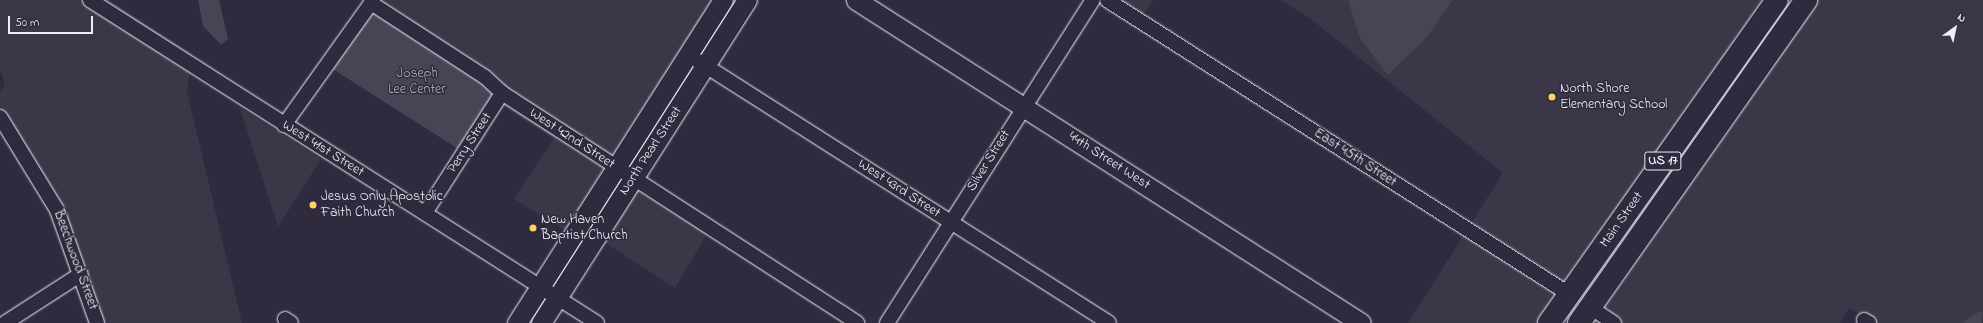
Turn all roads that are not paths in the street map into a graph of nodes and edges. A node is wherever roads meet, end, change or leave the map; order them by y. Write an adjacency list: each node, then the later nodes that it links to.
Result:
1 (90, 0): 15 (street, West 41st Street)
2 (723, 0): 10 (street, North Pearl Street)
3 (747, 0): 11 (street, North Pearl Street)
4 (856, 0): 13 (street, 44th Street West)
5 (1093, 0): 13 (street, Silver Street)
6 (1107, 0): 22 (street, East 45th Street)
7 (1777, 0): 22 (main road, Main Street / US 17)
8 (1806, 0): 24 (main road, Main Street / US 17)
9 (372, 2): 12 (street, West 42nd Street); 15 (street)
10 (688, 54): 11 (street, West 43rd Street); 16 (street, North Pearl Street)
11 (705, 66): 17 (street, North Pearl Street); 19 (street, West 43rd Street)
12 (502, 93): 16 (street, West 42nd Street); 18 (street, Perry Street)
13 (1023, 107): 19 (street, Silver Street); 33 (street, 44th Street West)
14 (0, 117): 20 (street, Beechwood Street)
15 (284, 124): 18 (street, West 41st Street)
16 (616, 167): 17 (street, West 42nd Street); 21 (street, North Pearl Street)
17 (633, 179): 23 (street, North Pearl Street); 30 (street, West 42nd Street)
18 (425, 213): 21 (street, West 41st Street)
19 (951, 222): 31 (street, Silver Street); 32 (street, West 43rd Street)
20 (81, 274): 25 (street); 26 (street, Beechwood Street)
21 (540, 286): 23 (street, West 41st Street); 27 (street, North Pearl Street)
22 (1569, 294): 34 (main road, Main Street / US 17)
23 (557, 298): 28 (street, North Pearl Street); 29 (street, West 41st Street)
24 (1584, 315): 35 (street)
25 (5, 323)
26 (98, 323)
27 (517, 323)
28 (541, 323)
29 (597, 323)
30 (857, 323)
31 (886, 323)
32 (1109, 323)
33 (1362, 323)
34 (1549, 323)
35 (1614, 323)

